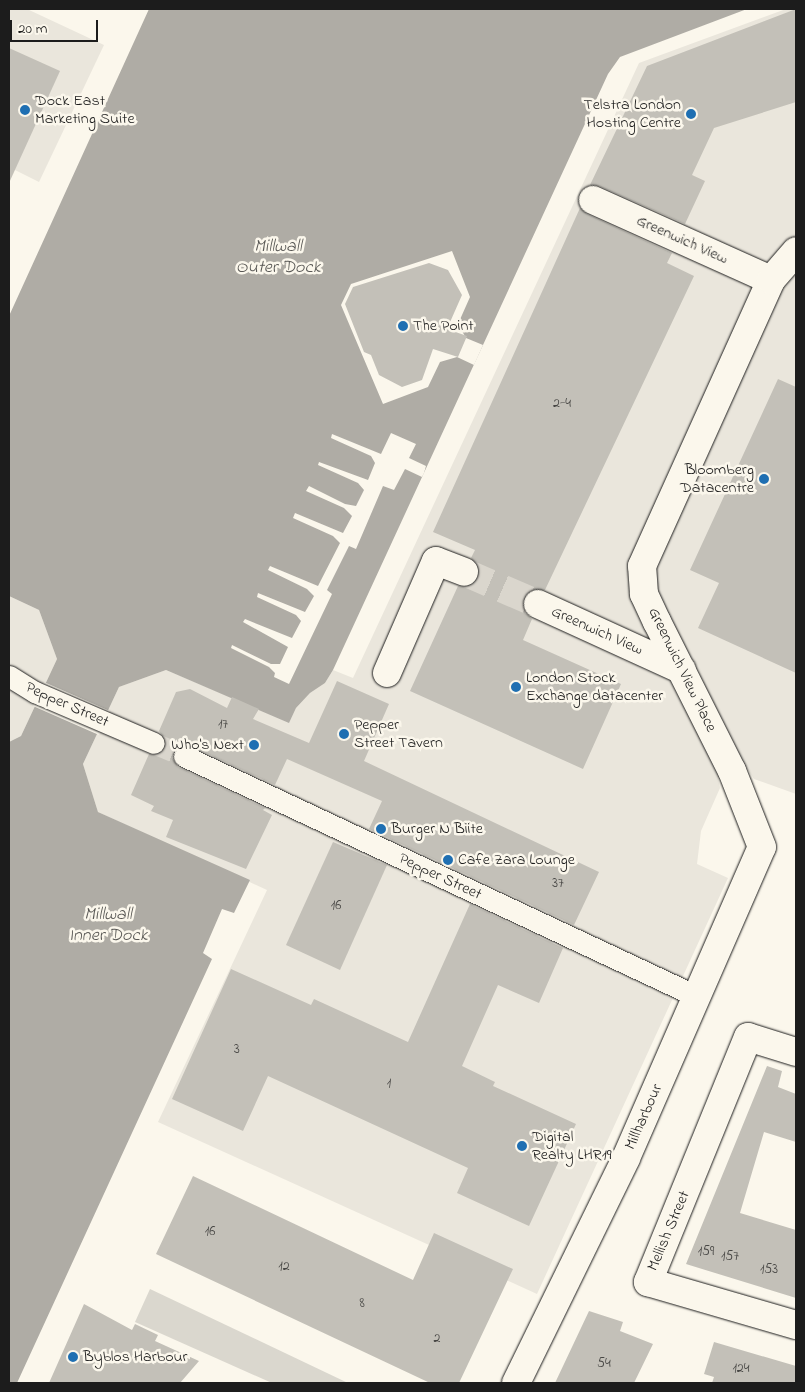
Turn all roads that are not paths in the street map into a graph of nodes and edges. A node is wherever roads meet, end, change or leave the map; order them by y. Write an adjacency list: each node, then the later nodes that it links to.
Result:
1 (593, 200): 3 (street, Greenwich View)
2 (796, 251): 3 (street, Greenwich View Place)
3 (771, 280): 6 (street, Greenwich View Place)
4 (464, 572): 7 (street)
5 (538, 604): 6 (street, Greenwich View)
6 (682, 670): 11 (street, Greenwich View Place)
7 (387, 673)
8 (9, 676): 9 (street, Pepper Street)
9 (154, 743)
10 (184, 756): 12 (street, Pepper Street)
11 (762, 847): 12 (street, Millharbour)
12 (696, 996): 15 (street, Millharbour)
13 (796, 1052): 14 (street, Mellish Street)
14 (796, 1325)
15 (516, 1383)

